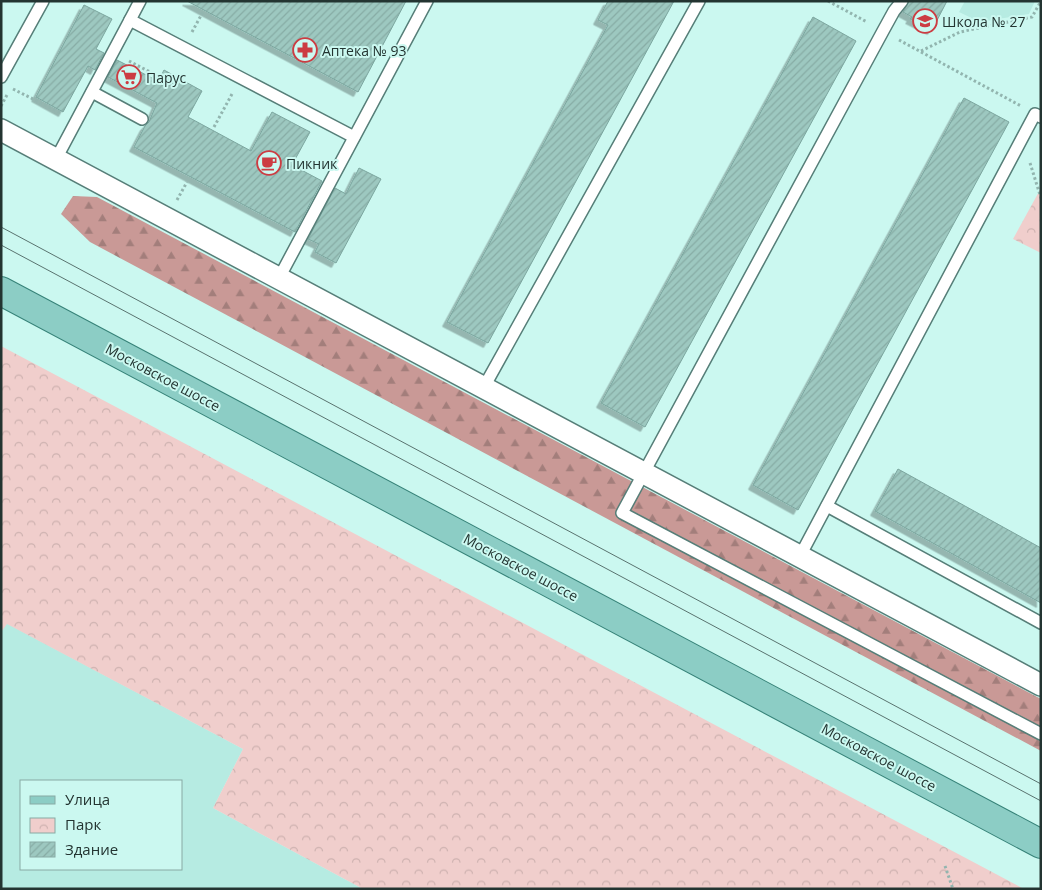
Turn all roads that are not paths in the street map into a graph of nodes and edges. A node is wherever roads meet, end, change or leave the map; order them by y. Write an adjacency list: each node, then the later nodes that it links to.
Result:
1 (43, 1): 7 (lane)
2 (140, 1): 6 (lane)
3 (427, 1): 12 (lane)
4 (699, 1): 16 (lane)
5 (902, 1): 17 (lane)
6 (130, 20): 8 (lane); 12 (lane)
7 (1, 77)
8 (92, 92): 10 (lane); 13 (lane)
9 (1038, 115): 18 (lane)
10 (142, 119)
11 (1, 130): 13 (street)
12 (354, 136): 14 (lane)
13 (56, 159): 14 (street)
14 (279, 278): 16 (street)
15 (1, 291): 23 (main road, Московское шоссе)
16 (484, 387): 17 (street)
17 (644, 472): 19 (street); 22 (lane)
18 (827, 506): 19 (lane); 20 (lane)
19 (800, 556): 21 (street)
20 (1041, 623)
21 (1041, 685)
22 (1041, 734)
23 (1041, 844)

